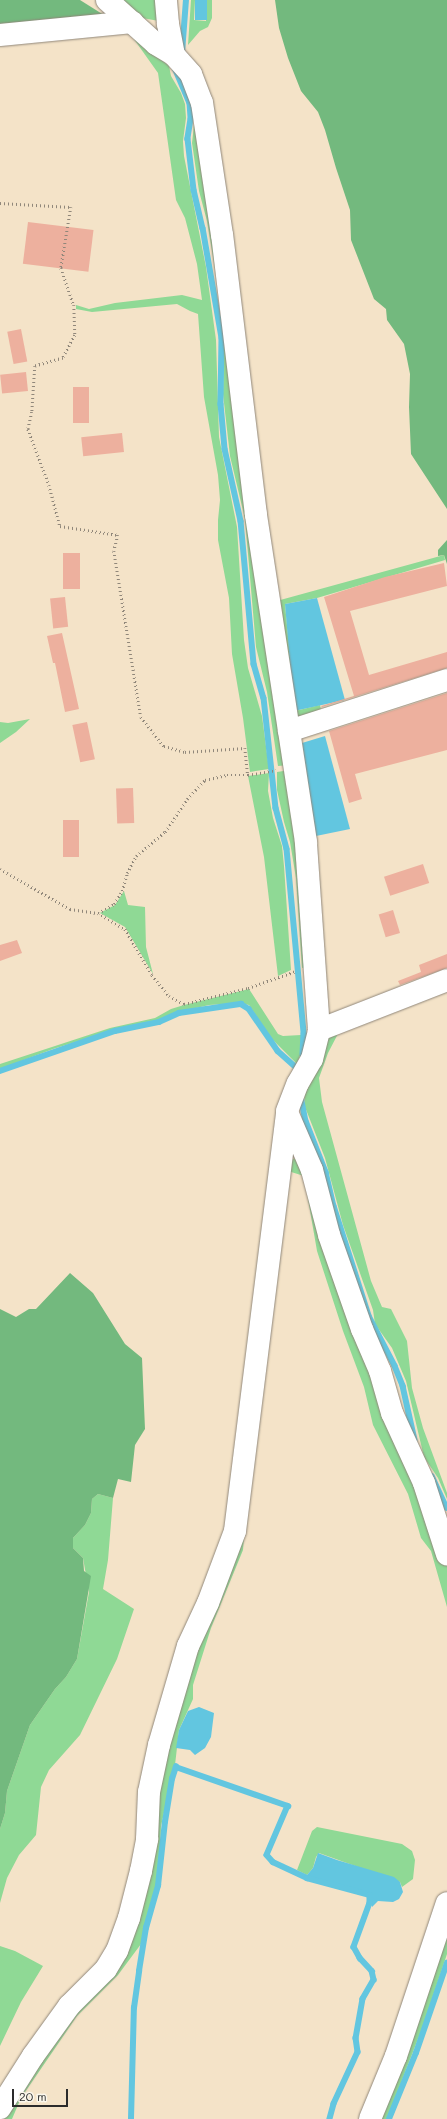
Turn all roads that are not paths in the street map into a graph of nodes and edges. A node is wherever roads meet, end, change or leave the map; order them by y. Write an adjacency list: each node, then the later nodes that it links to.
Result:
1 (107, 0): 3 (street)
2 (166, 0): 5 (street)
3 (132, 22): 4 (street); 5 (street)
4 (0, 35)
5 (174, 56): 7 (street)
6 (447, 680): 7 (street)
7 (289, 731): 9 (street)
8 (447, 980): 9 (street)
9 (319, 1030): 10 (street)
10 (287, 1111): 11 (street); 13 (street)
11 (447, 1554)
12 (447, 1903): 14 (street)
13 (0, 2108)
14 (370, 2119)

